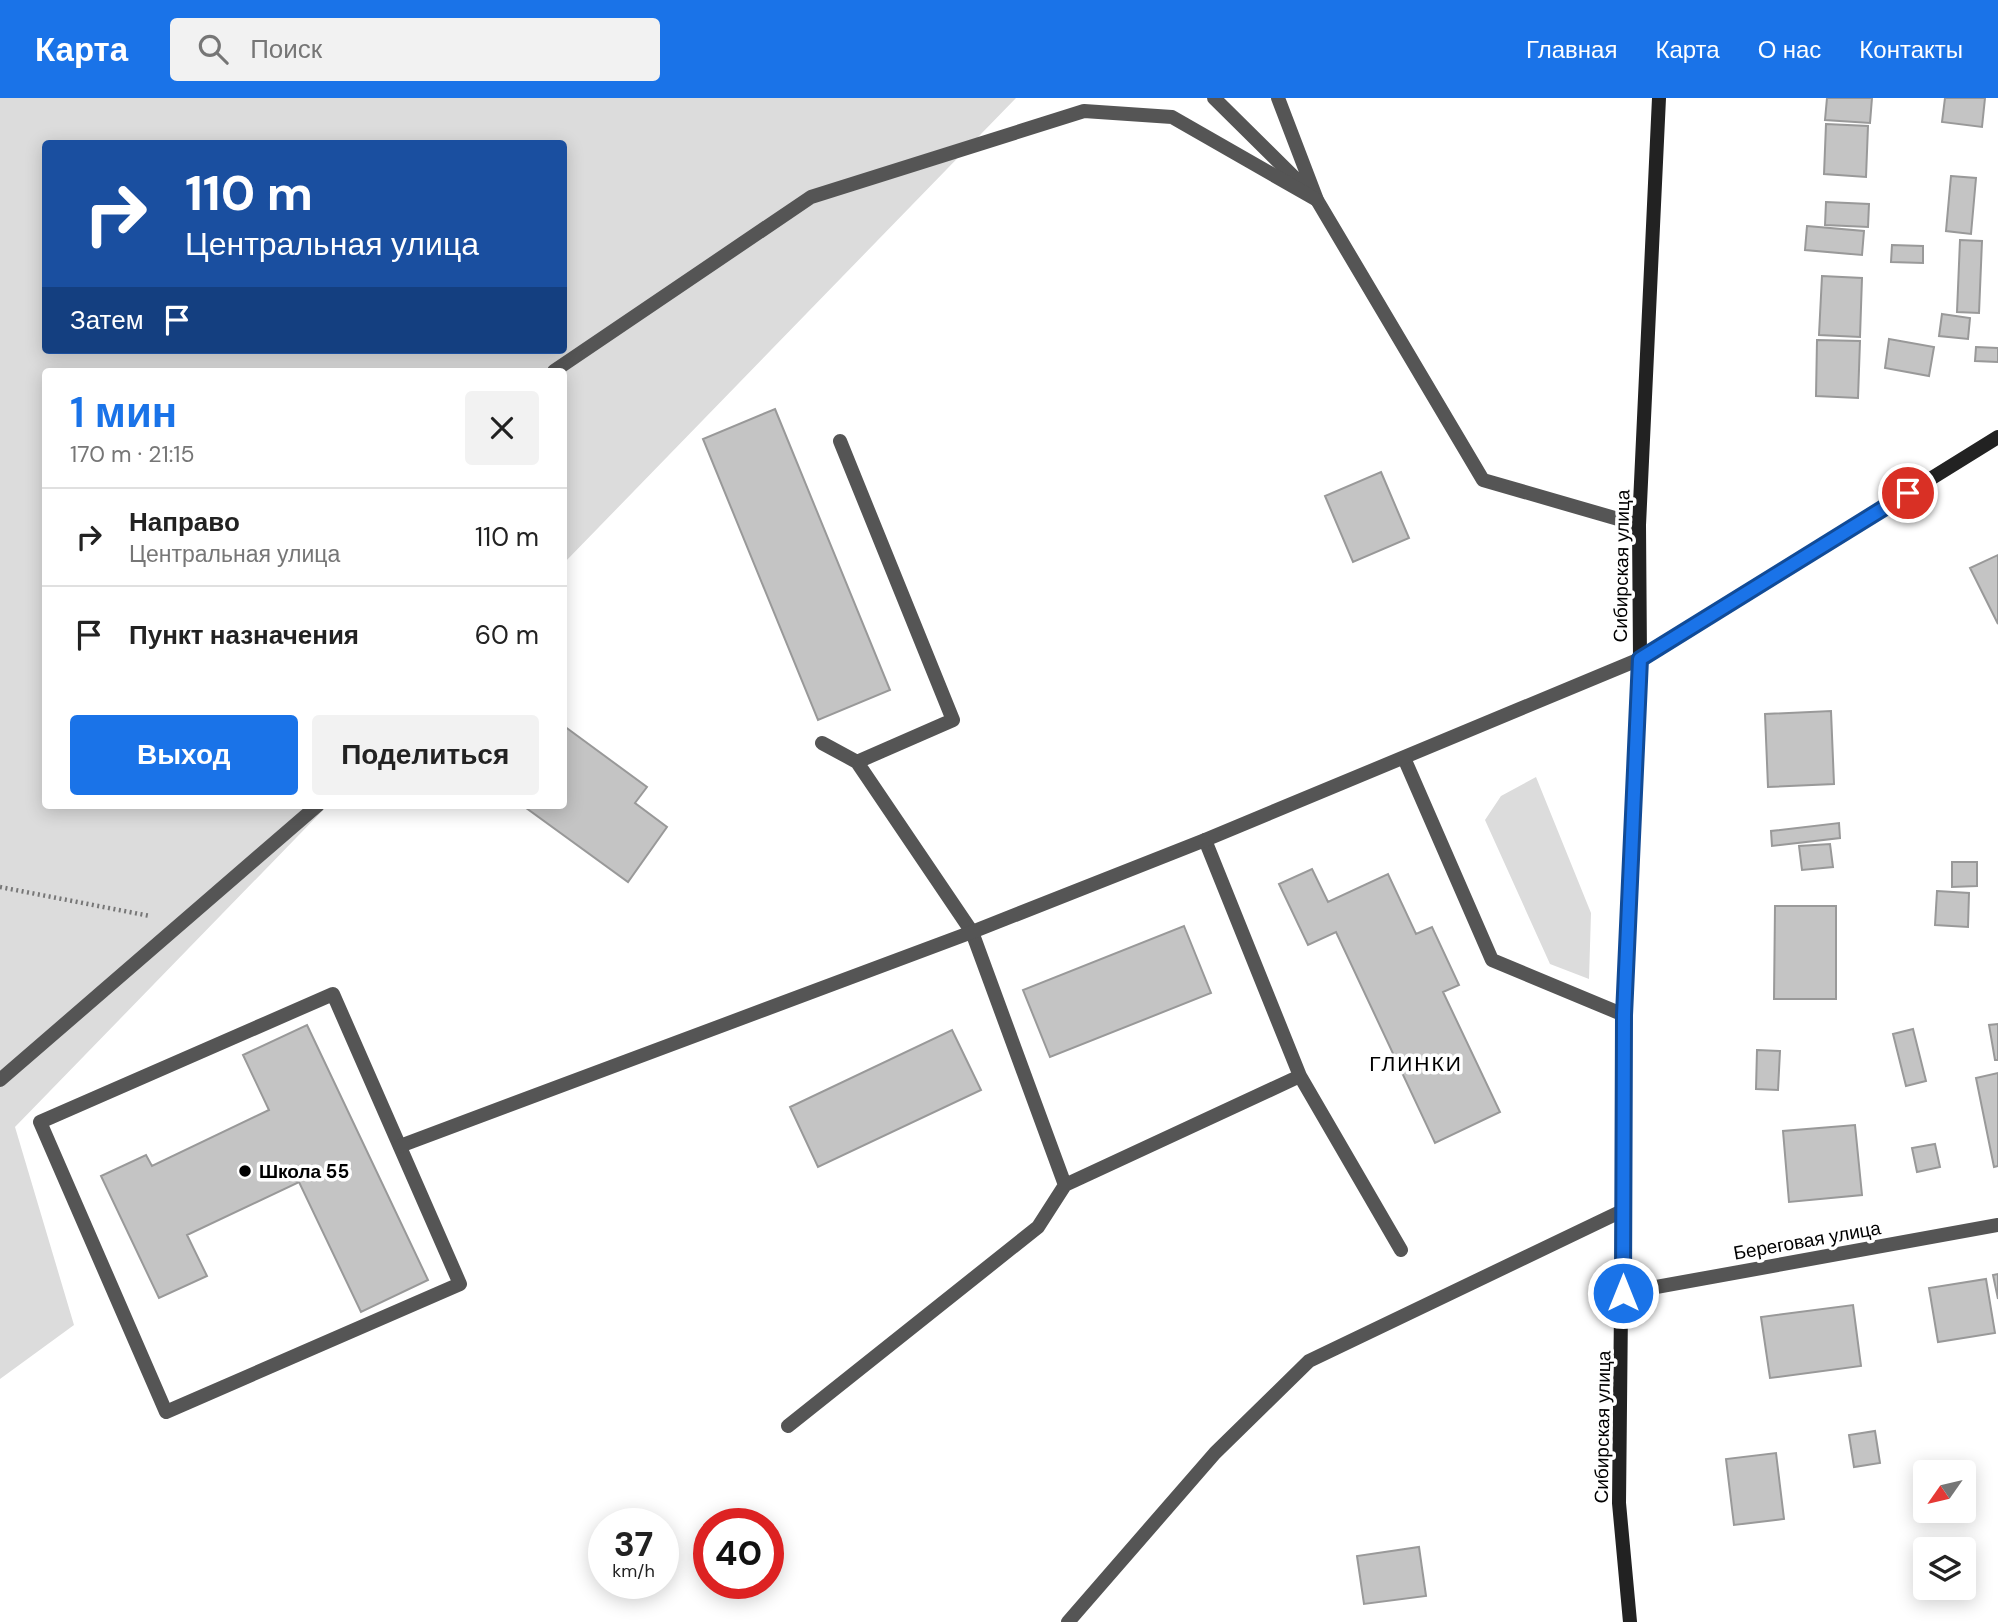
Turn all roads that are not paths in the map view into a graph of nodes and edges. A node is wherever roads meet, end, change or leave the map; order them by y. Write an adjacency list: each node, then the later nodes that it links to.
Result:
1 (1214, 98): 4 (street)
2 (1278, 98): 4 (street)
3 (1659, 98): 8 (street, Сибирская улица)
4 (1317, 200): 5 (street); 8 (street)
5 (558, 368)
6 (1998, 437): 9 (street)
7 (840, 441): 12 (street)
8 (1639, 525): 9 (street, Сибирская улица)
9 (1640, 659): 11 (street); 16 (street, Сибирская улица)
10 (821, 743): 12 (street)
11 (1404, 758): 14 (street); 16 (street)
12 (857, 762): 15 (street)
13 (313, 809): 18 (street)
14 (1205, 840): 15 (street); 17 (street)
15 (972, 932): 19 (street); 20 (street)
16 (1624, 1015): 21 (street, Сибирская улица)
17 (1300, 1076): 20 (street); 23 (street)
18 (0, 1080)
19 (400, 1146): 19 (street)
20 (1065, 1185): 25 (street)
21 (1622, 1211): 24 (street, Сибирская улица); 26 (street)
22 (1998, 1226): 24 (street, Береговая улица)
23 (1401, 1250)
24 (1623, 1293): 27 (street, Сибирская улица)
25 (788, 1426)
26 (1068, 1622)
27 (1630, 1622)

